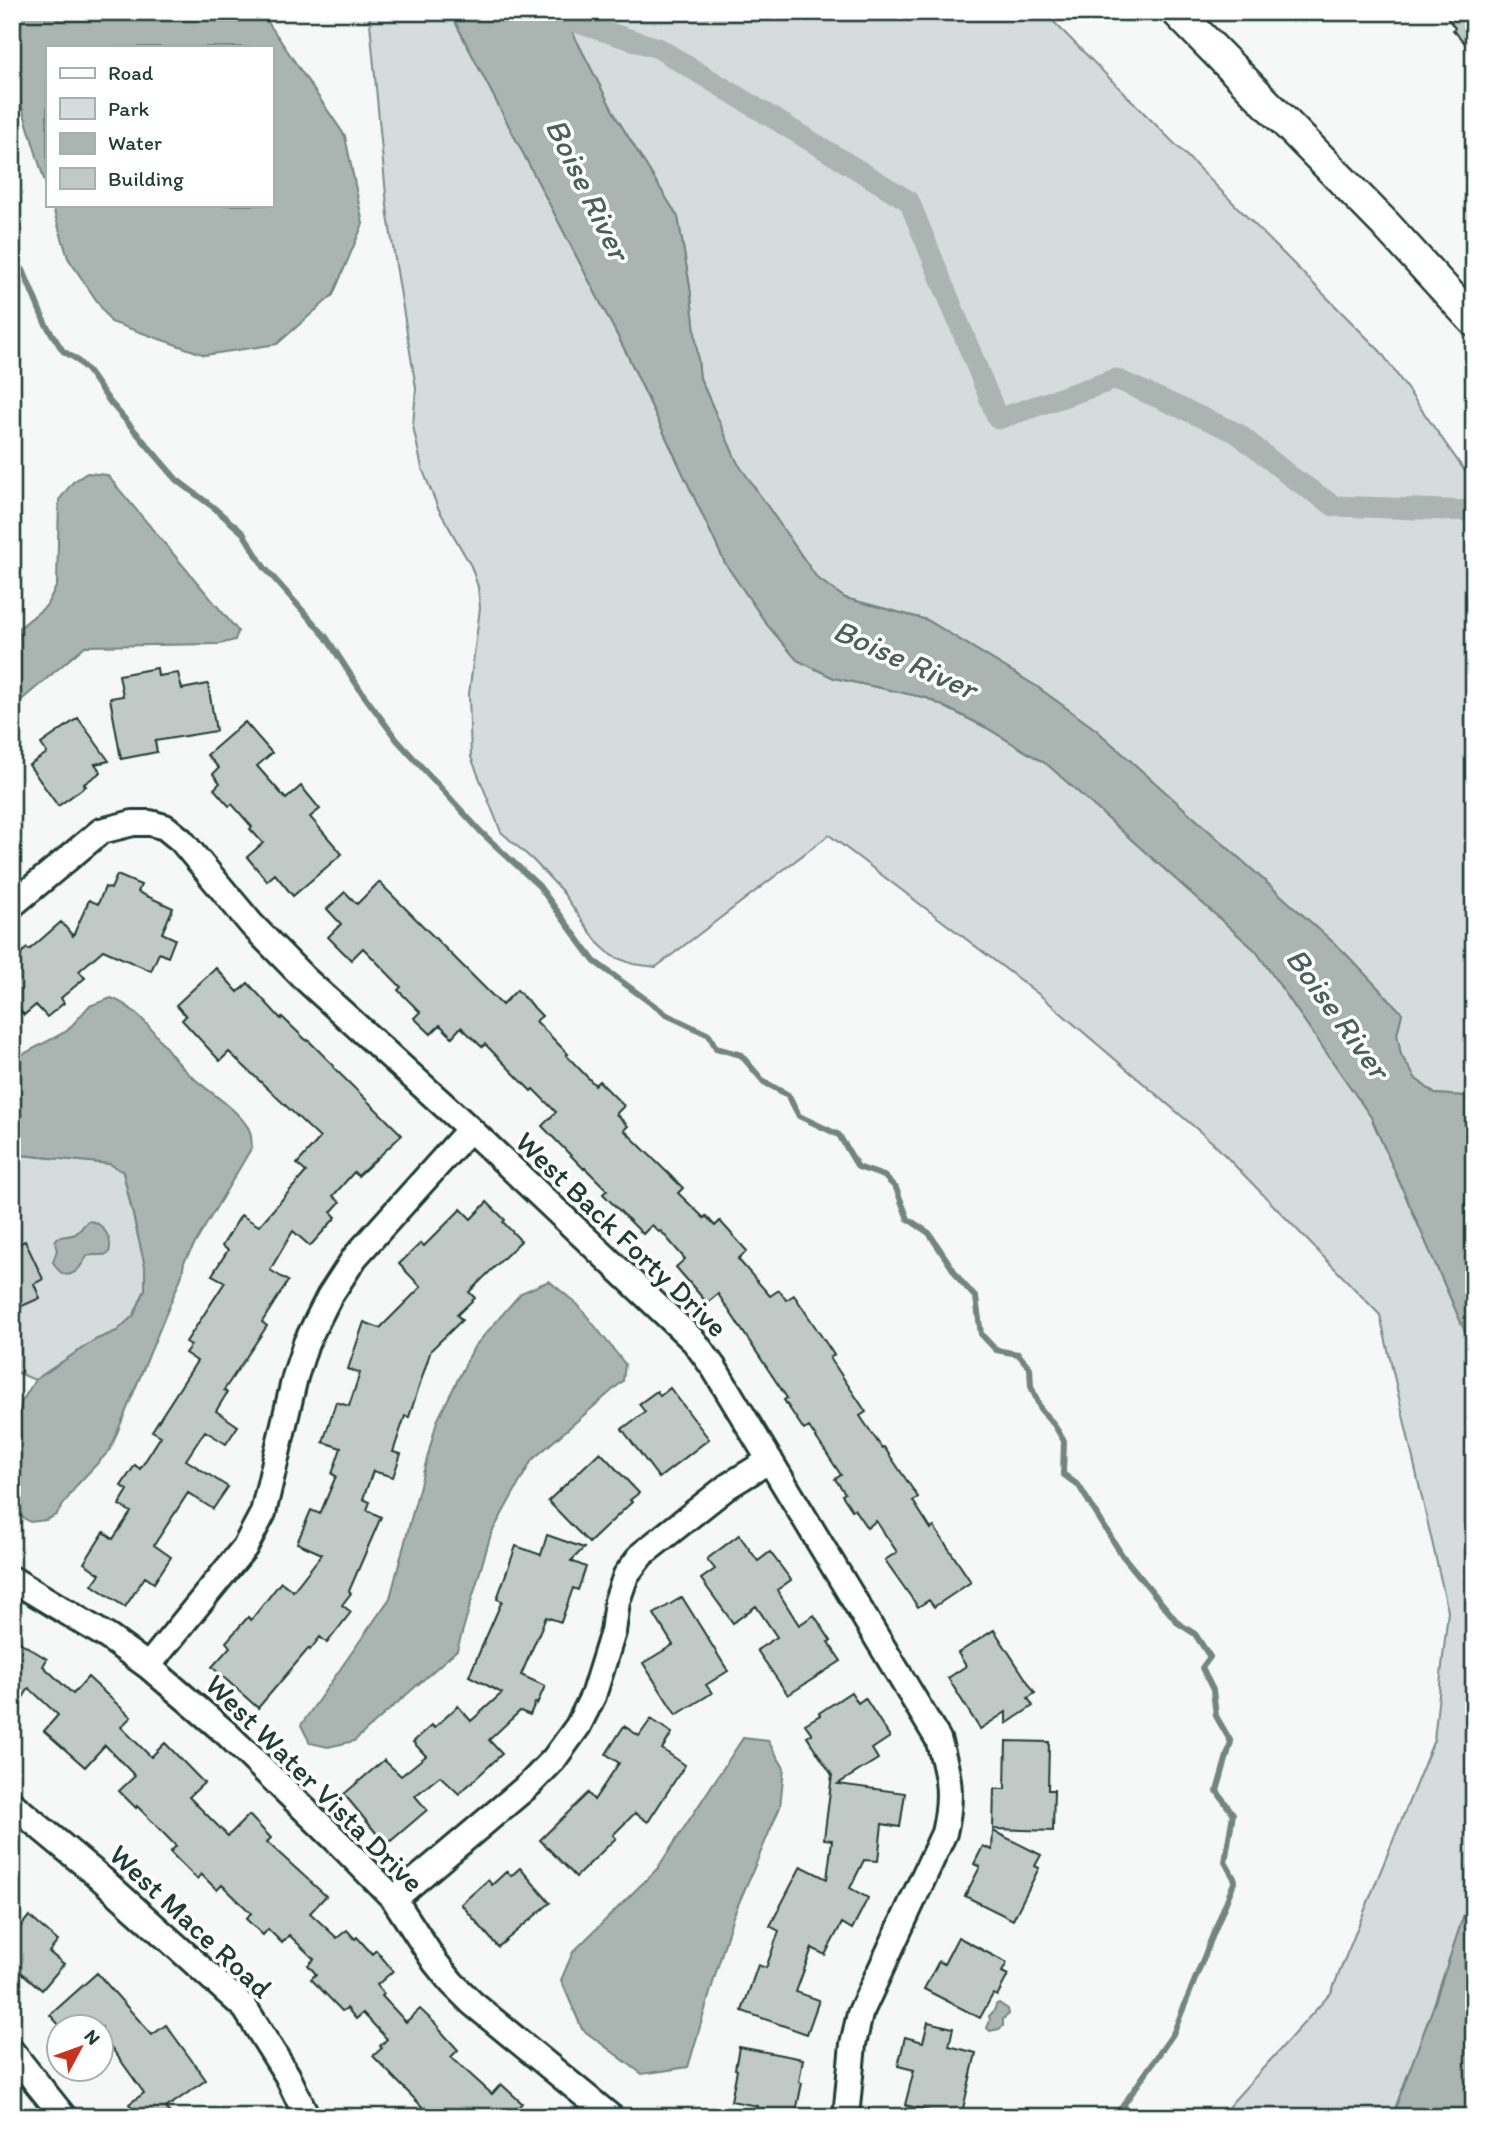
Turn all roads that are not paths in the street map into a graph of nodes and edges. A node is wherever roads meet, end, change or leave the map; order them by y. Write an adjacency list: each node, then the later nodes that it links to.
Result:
1 (1177, 12): 2 (main road)
2 (1474, 321)
3 (12, 905): 4 (street, West Back Forty Drive)
4 (470, 1129): 5 (street, West Back Forty Drive); 7 (street)
5 (770, 1460): 9 (street); 14 (street, West Back Forty Drive)
6 (12, 1579): 7 (street, West Water Vista Drive)
7 (148, 1666): 9 (street, West Water Vista Drive)
8 (12, 1804): 11 (street, West Mace Road)
9 (394, 1899): 13 (street, West Water Vista Drive)
10 (12, 2052): 12 (street)
11 (304, 2110)
12 (64, 2117)
13 (611, 2117)
14 (846, 2117)

